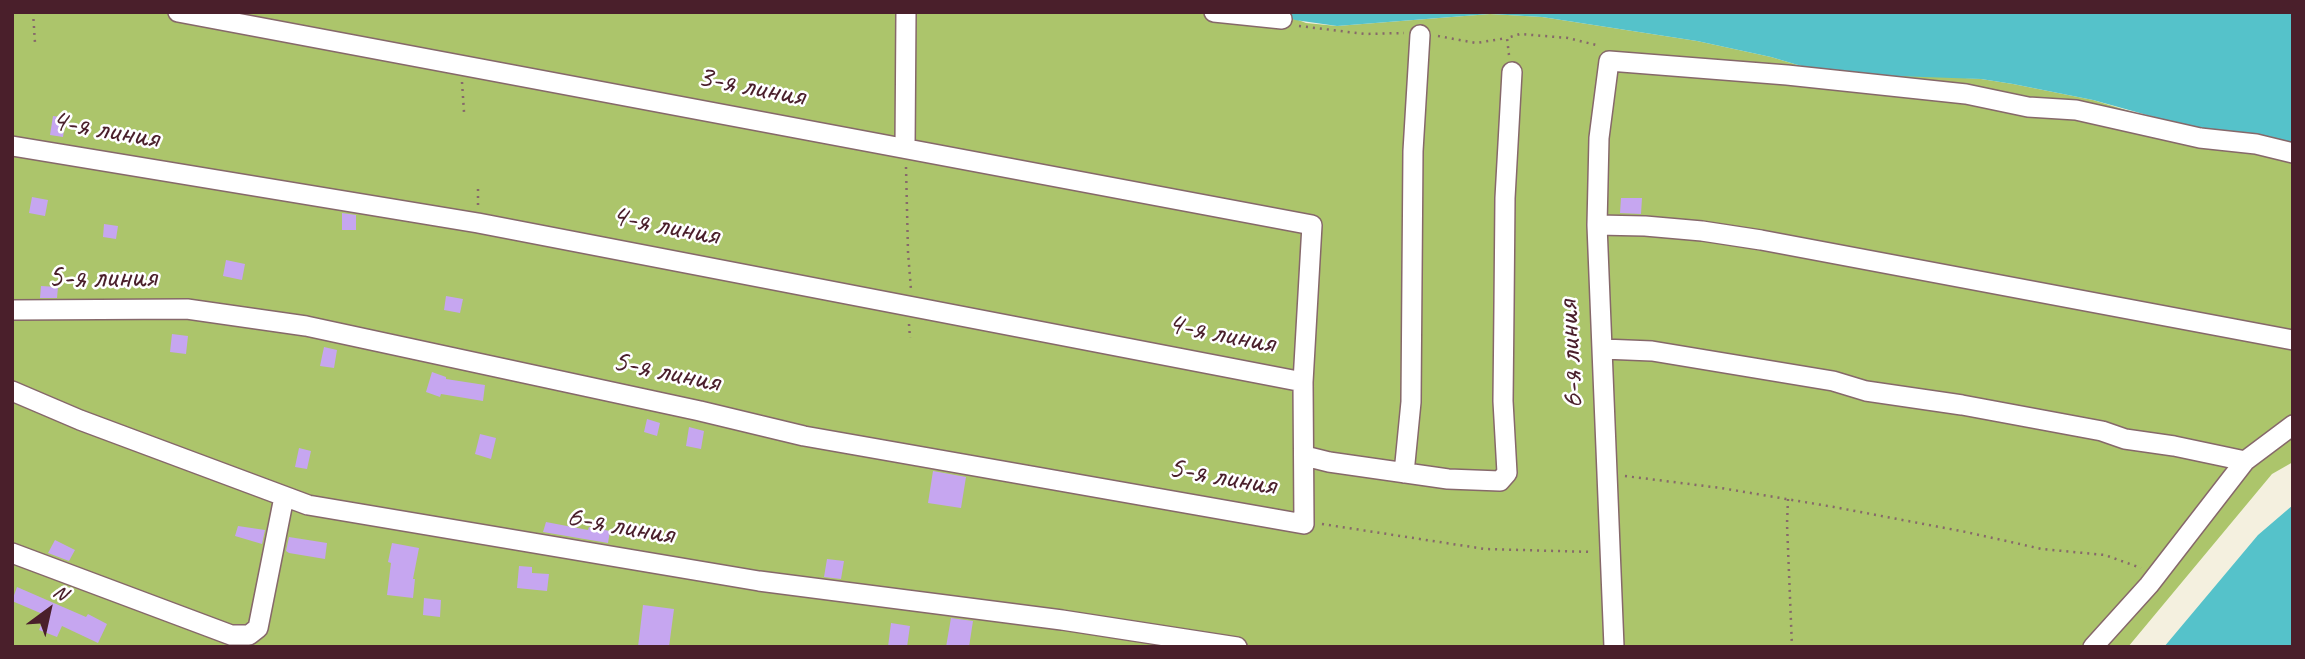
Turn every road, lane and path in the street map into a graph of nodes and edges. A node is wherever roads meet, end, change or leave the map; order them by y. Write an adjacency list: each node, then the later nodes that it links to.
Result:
1 (33, 12): 8 (path)
2 (178, 12): 10 (lane, 3-я линия)
3 (906, 12): 14 (lane)
4 (1214, 12): 5 (lane)
5 (1282, 19): 6 (path)
6 (1420, 35): 7 (path); 27 (lane)
7 (1507, 38): 9 (path); 11 (path)
8 (35, 43)
9 (1609, 61): 15 (lane); 16 (lane, 6-я линия)
10 (460, 65): 12 (path); 14 (lane, 3-я линия)
11 (1511, 72): 27 (lane)
12 (464, 112)
13 (12, 146): 17 (lane, 4-я линия)
14 (905, 148): 17 (path); 22 (lane, 3-я линия)
15 (2293, 153)
16 (1597, 226): 20 (lane); 21 (lane, 6-я линия)
17 (908, 305): 19 (path); 22 (lane, 4-я линия)
18 (12, 310): 31 (lane, 5-я линия)
19 (910, 338)
20 (2293, 340)
21 (1603, 349): 26 (lane); 28 (lane, 6-я линия)
22 (1303, 382): 25 (lane)
23 (12, 391): 29 (lane, 6-я линия)
24 (2293, 425): 26 (lane)
25 (1305, 456): 27 (lane); 31 (lane)
26 (2245, 461): 34 (lane)
27 (1404, 473)
28 (1608, 475): 30 (path); 33 (lane, 6-я линия)
29 (284, 497): 32 (lane); 35 (lane, 6-я линия)
30 (1788, 499): 34 (path); 37 (path)
31 (1304, 524): 33 (path)
32 (12, 553)
33 (1610, 553): 36 (lane, 6-я линия)
34 (2157, 574): 38 (lane)
35 (1237, 647)
36 (1614, 647)
37 (1792, 647)
38 (2093, 647)

